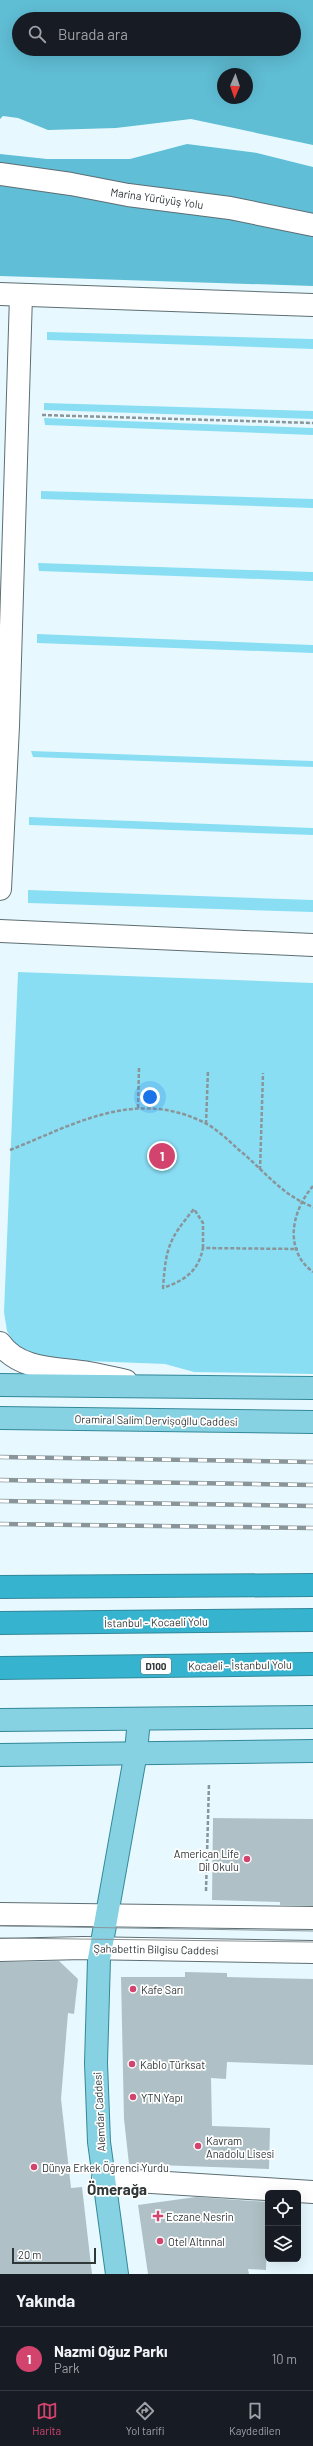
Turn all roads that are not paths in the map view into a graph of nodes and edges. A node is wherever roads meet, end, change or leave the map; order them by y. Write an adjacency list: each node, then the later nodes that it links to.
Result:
1 (0, 174): 2 (street, Marina Yürüyüş Yolu)
2 (313, 225)
3 (10, 294): 4 (street); 5 (street)
4 (313, 305)
5 (0, 889)
6 (0, 930): 7 (street)
7 (313, 945)
8 (0, 1343): 10 (street)
9 (0, 1385): 10 (main road)
10 (152, 1386): 11 (main road)
11 (313, 1388)
12 (0, 1418): 13 (main road, Oramiral Salim Dervişoğllu Caddesi)
13 (313, 1422)
14 (313, 1585): 15 (highway)
15 (0, 1587)
16 (313, 1620): 17 (highway, İstanbul - Kocaeli Yolu)
17 (0, 1623)
18 (313, 1664): 19 (highway, Kocaeli - İstanbul Yolu / D100)
19 (0, 1668)
20 (313, 1718): 21 (main road)
21 (139, 1719): 22 (main road); 24 (main road, Alemdar Caddesi)
22 (0, 1720)
23 (313, 1751): 24 (main road)
24 (136, 1752): 25 (main road); 27 (main road, Alemdar Caddesi)
25 (0, 1754)
26 (0, 1914): 27 (street)
27 (105, 1914): 28 (street); 29 (main road, Alemdar Caddesi)
28 (313, 1918)
29 (100, 1948): 30 (street, Şahabettin Bilgisu Caddesi); 31 (street, Şahabettin Bilgisu Caddesi); 32 (main road, Alemdar Caddesi)
30 (0, 1950)
31 (313, 1952)
32 (103, 2178): 33 (street); 34 (main road, Alemdar Caddesi)
33 (313, 2192)
34 (117, 2274)

